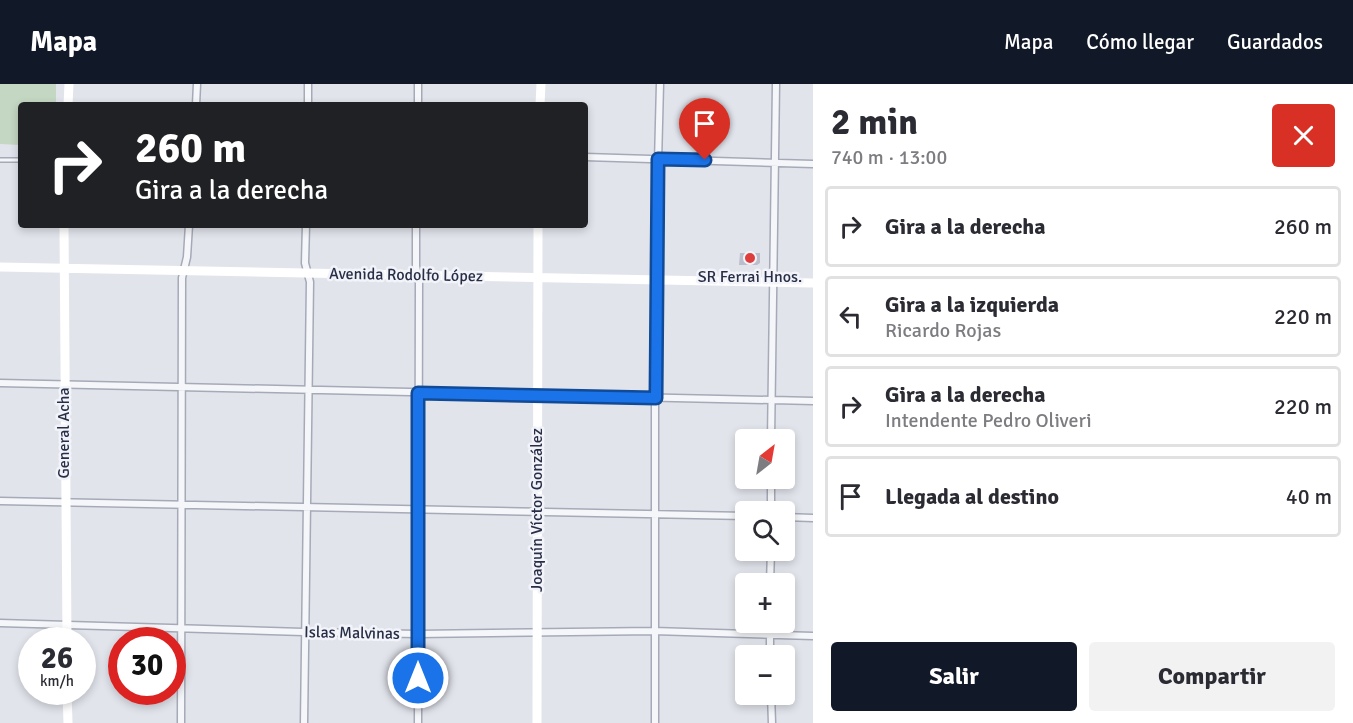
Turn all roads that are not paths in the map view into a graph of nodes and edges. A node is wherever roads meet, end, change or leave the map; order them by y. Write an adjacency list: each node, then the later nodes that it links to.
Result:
1 (69, 84): 8 (street)
2 (197, 84): 9 (street)
3 (308, 84): 10 (street)
4 (418, 84): 11 (street)
5 (541, 84): 12 (street)
6 (660, 84): 14 (street)
7 (776, 84): 17 (street)
8 (68, 102)
9 (196, 102)
10 (308, 102)
11 (418, 102)
12 (540, 102)
13 (588, 157): 14 (street)
14 (658, 159): 17 (street); 30 (street)
15 (0, 160): 16 (lane)
16 (18, 160)
17 (774, 163): 18 (street); 31 (street)
18 (813, 164)
19 (64, 228): 25 (street, General Acha)
20 (189, 228): 26 (street)
21 (306, 228): 27 (street)
22 (416, 228): 28 (street)
23 (538, 228): 29 (street, Joaquín Víctor González)
24 (0, 267): 25 (street, Avenida Rodolfo López)
25 (63, 267): 26 (street, Avenida Rodolfo López); 34 (street, General Acha)
26 (184, 270): 27 (street, Avenida Rodolfo López); 35 (street)
27 (308, 273): 28 (street, Avenida Rodolfo López); 36 (street)
28 (417, 275): 29 (street, Avenida Rodolfo López); 37 (street)
29 (538, 278): 30 (street, Avenida Rodolfo López); 38 (street, Joaquín Víctor González)
30 (656, 280): 31 (street, Avenida Rodolfo López); 39 (street)
31 (772, 282): 32 (street, Avenida Rodolfo López); 40 (street)
32 (813, 283)
33 (0, 383): 34 (street)
34 (63, 386): 35 (street); 44 (street, General Acha)
35 (180, 387): 36 (street); 45 (street)
36 (309, 390): 37 (street); 46 (street)
37 (418, 393): 38 (street); 47 (street)
38 (538, 396): 39 (street); 48 (street, Joaquín Víctor González)
39 (656, 398): 40 (street); 49 (street)
40 (771, 400): 41 (street); 42 (street)
41 (813, 401)
42 (771, 429)
43 (0, 501): 44 (street)
44 (64, 501): 45 (street); 54 (street, General Acha)
45 (180, 504): 46 (street); 56 (street)
46 (306, 506): 47 (street); 60 (street)
47 (417, 509): 48 (street); 61 (street)
48 (537, 513): 49 (street); 58 (street, Joaquín Víctor González)
49 (655, 515): 50 (street); 59 (street)
50 (735, 516)
51 (795, 517): 52 (street)
52 (813, 518)
53 (0, 623): 54 (street, Islas Malvinas)
54 (67, 625): 55 (street, Islas Malvinas)
55 (112, 627)
56 (180, 627)
57 (186, 630): 60 (street, Islas Malvinas)
58 (537, 630): 59 (street, Islas Malvinas); 61 (street, Islas Malvinas); 72 (street, Joaquín Víctor González)
59 (654, 631): 62 (street, Islas Malvinas); 73 (street)
60 (303, 632): 61 (street, Islas Malvinas); 70 (street)
61 (418, 634): 71 (street)
62 (770, 635): 63 (street, Islas Malvinas); 64 (street)
63 (813, 636)
64 (770, 645)
65 (68, 705): 68 (street)
66 (181, 705): 69 (street)
67 (771, 705): 74 (street)
68 (68, 723)
69 (181, 723)
70 (304, 723)
71 (418, 723)
72 (537, 723)
73 (655, 723)
74 (772, 723)

